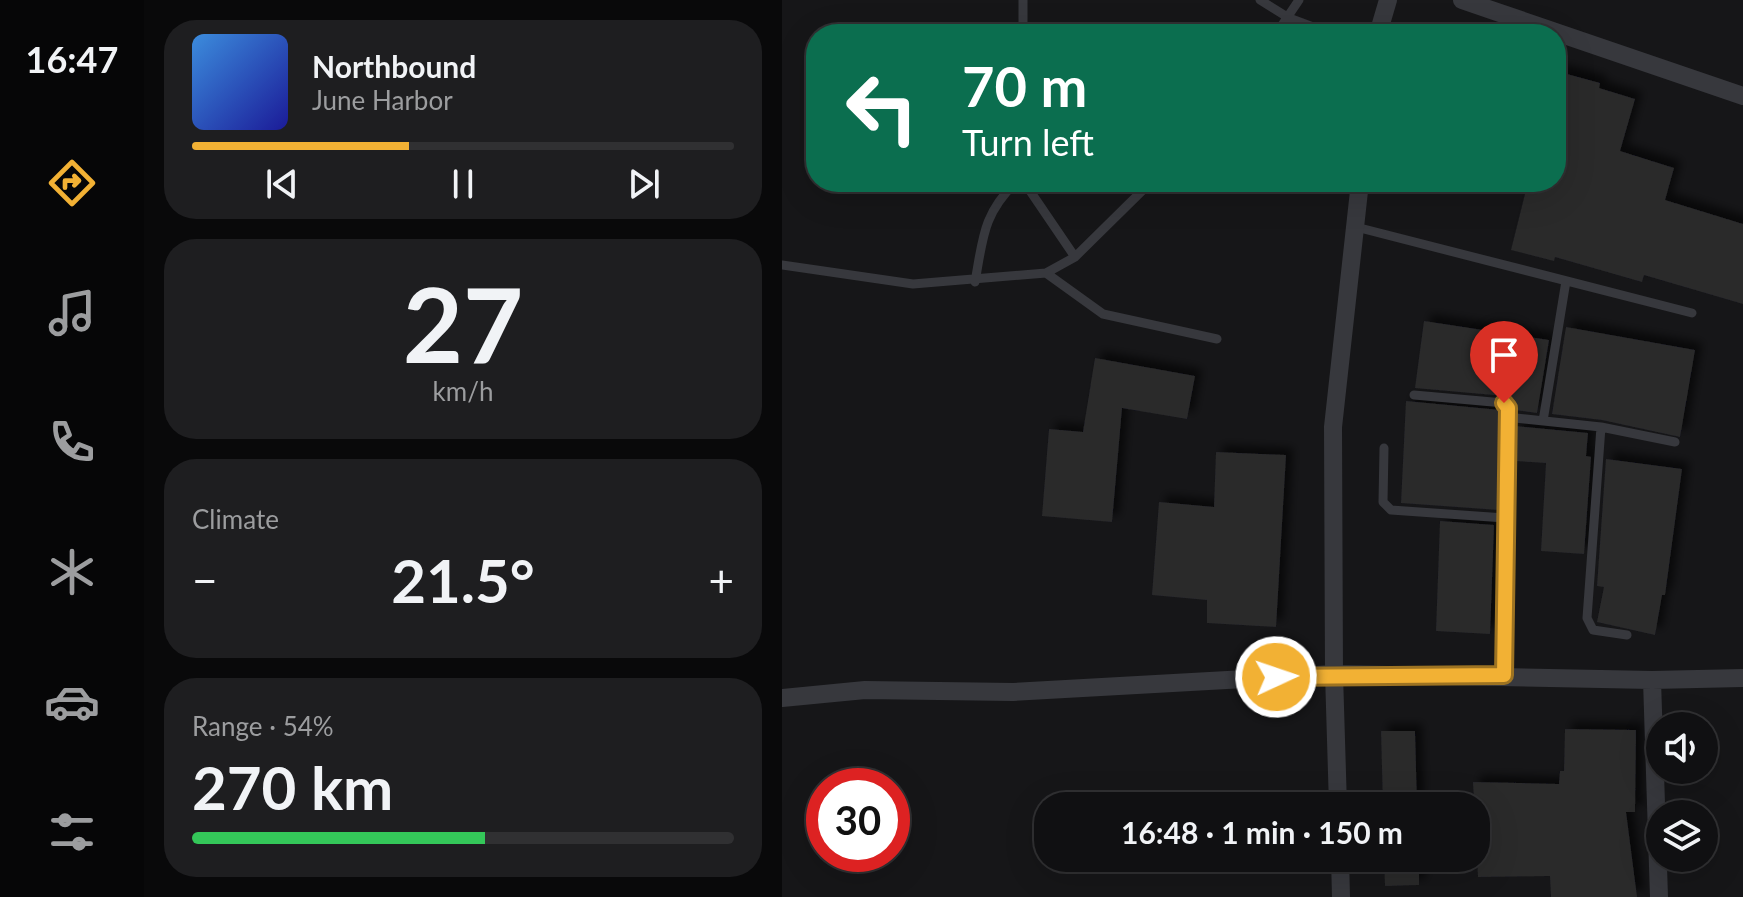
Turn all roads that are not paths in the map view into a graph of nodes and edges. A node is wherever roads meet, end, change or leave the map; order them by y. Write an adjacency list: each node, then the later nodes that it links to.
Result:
1 (1023, 0): 7 (lane)
2 (1260, 0): 6 (lane)
3 (1299, 0): 6 (lane)
4 (1388, 0): 10 (street)
5 (1462, 0): 11 (street)
6 (1289, 18): 8 (lane); 9 (lane)
7 (1023, 24)
8 (1284, 24)
9 (1305, 24)
10 (1381, 24)
11 (1532, 24)
12 (1566, 36): 13 (street)
13 (1743, 96)
14 (1006, 192): 23 (lane)
15 (1031, 192): 19 (lane)
16 (1141, 192): 19 (lane)
17 (1359, 192): 18 (street)
18 (1356, 227): 22 (lane); 34 (street)
19 (1075, 257): 21 (lane)
20 (782, 265): 23 (lane)
21 (1046, 273): 23 (lane); 25 (lane)
22 (1566, 281): 24 (lane); 28 (lane)
23 (975, 282)
24 (1692, 313)
25 (1217, 339)
26 (1414, 395): 27 (lane)
27 (1506, 417): 28 (lane); 32 (lane)
28 (1543, 421): 29 (lane)
29 (1601, 427): 30 (lane); 33 (lane)
30 (1675, 442)
31 (1384, 448): 32 (lane)
32 (1505, 518): 35 (lane)
33 (1627, 635)
34 (1334, 674): 35 (street); 38 (street); 39 (street)
35 (1504, 675): 37 (street)
36 (1743, 678): 37 (street)
37 (1652, 680): 42 (street)
38 (782, 698)
39 (1338, 792)
40 (1340, 872): 41 (street)
41 (1341, 897)
42 (1659, 897)

